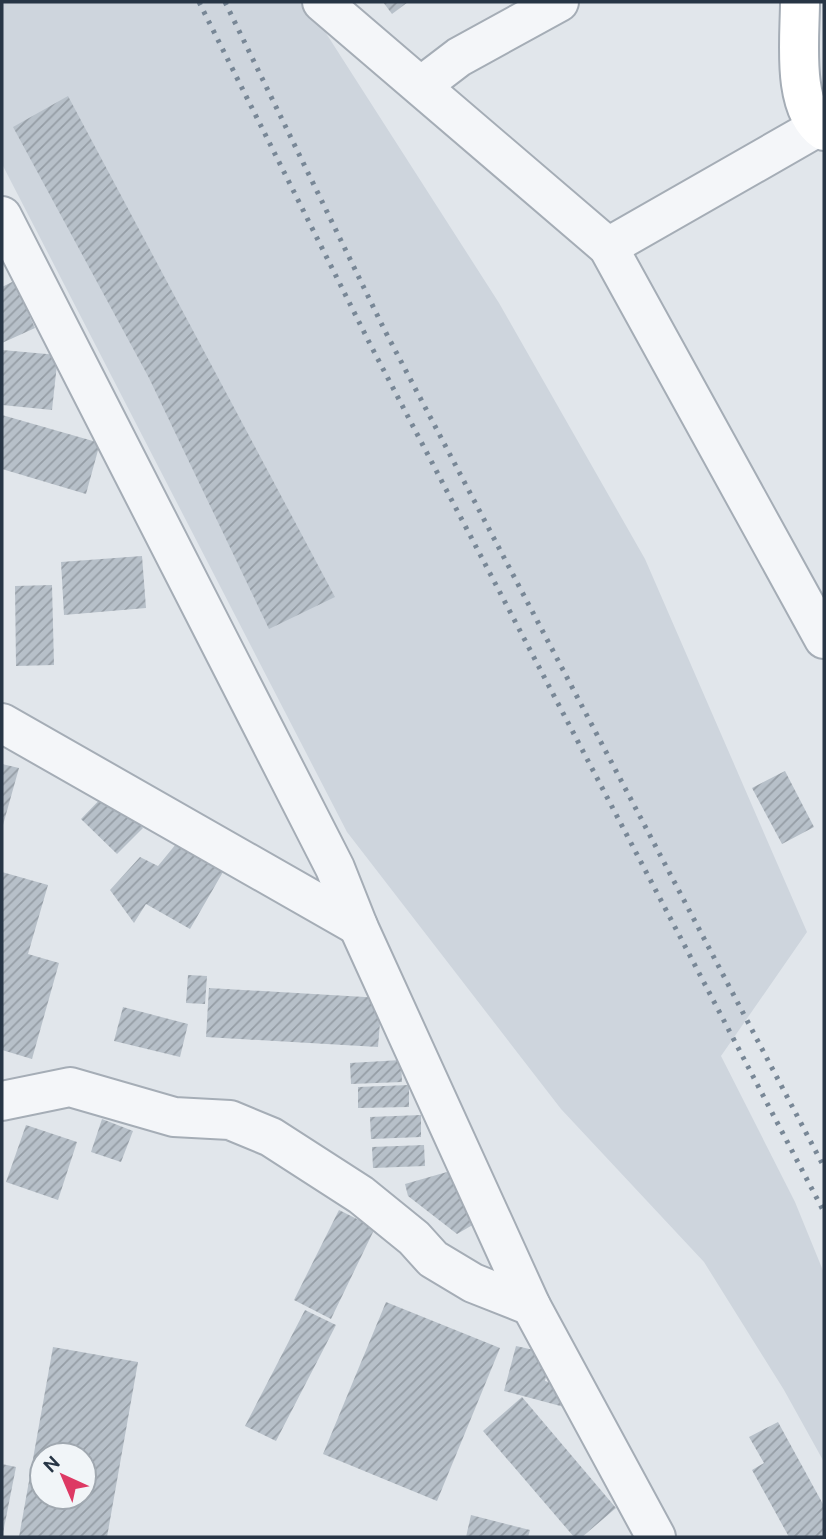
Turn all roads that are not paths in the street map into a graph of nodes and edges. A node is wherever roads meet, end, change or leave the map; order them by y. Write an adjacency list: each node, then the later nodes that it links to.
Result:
1 (322, 2): 4 (street)
2 (559, 2): 4 (street)
3 (800, 2): 5 (street)
4 (421, 86): 7 (street)
5 (821, 129): 7 (street)
6 (2, 216): 10 (street)
7 (608, 247): 8 (street)
8 (824, 639)
9 (2, 723): 10 (street)
10 (358, 926): 12 (street)
11 (2, 1101): 12 (street)
12 (531, 1306): 13 (street)
13 (656, 1537)

